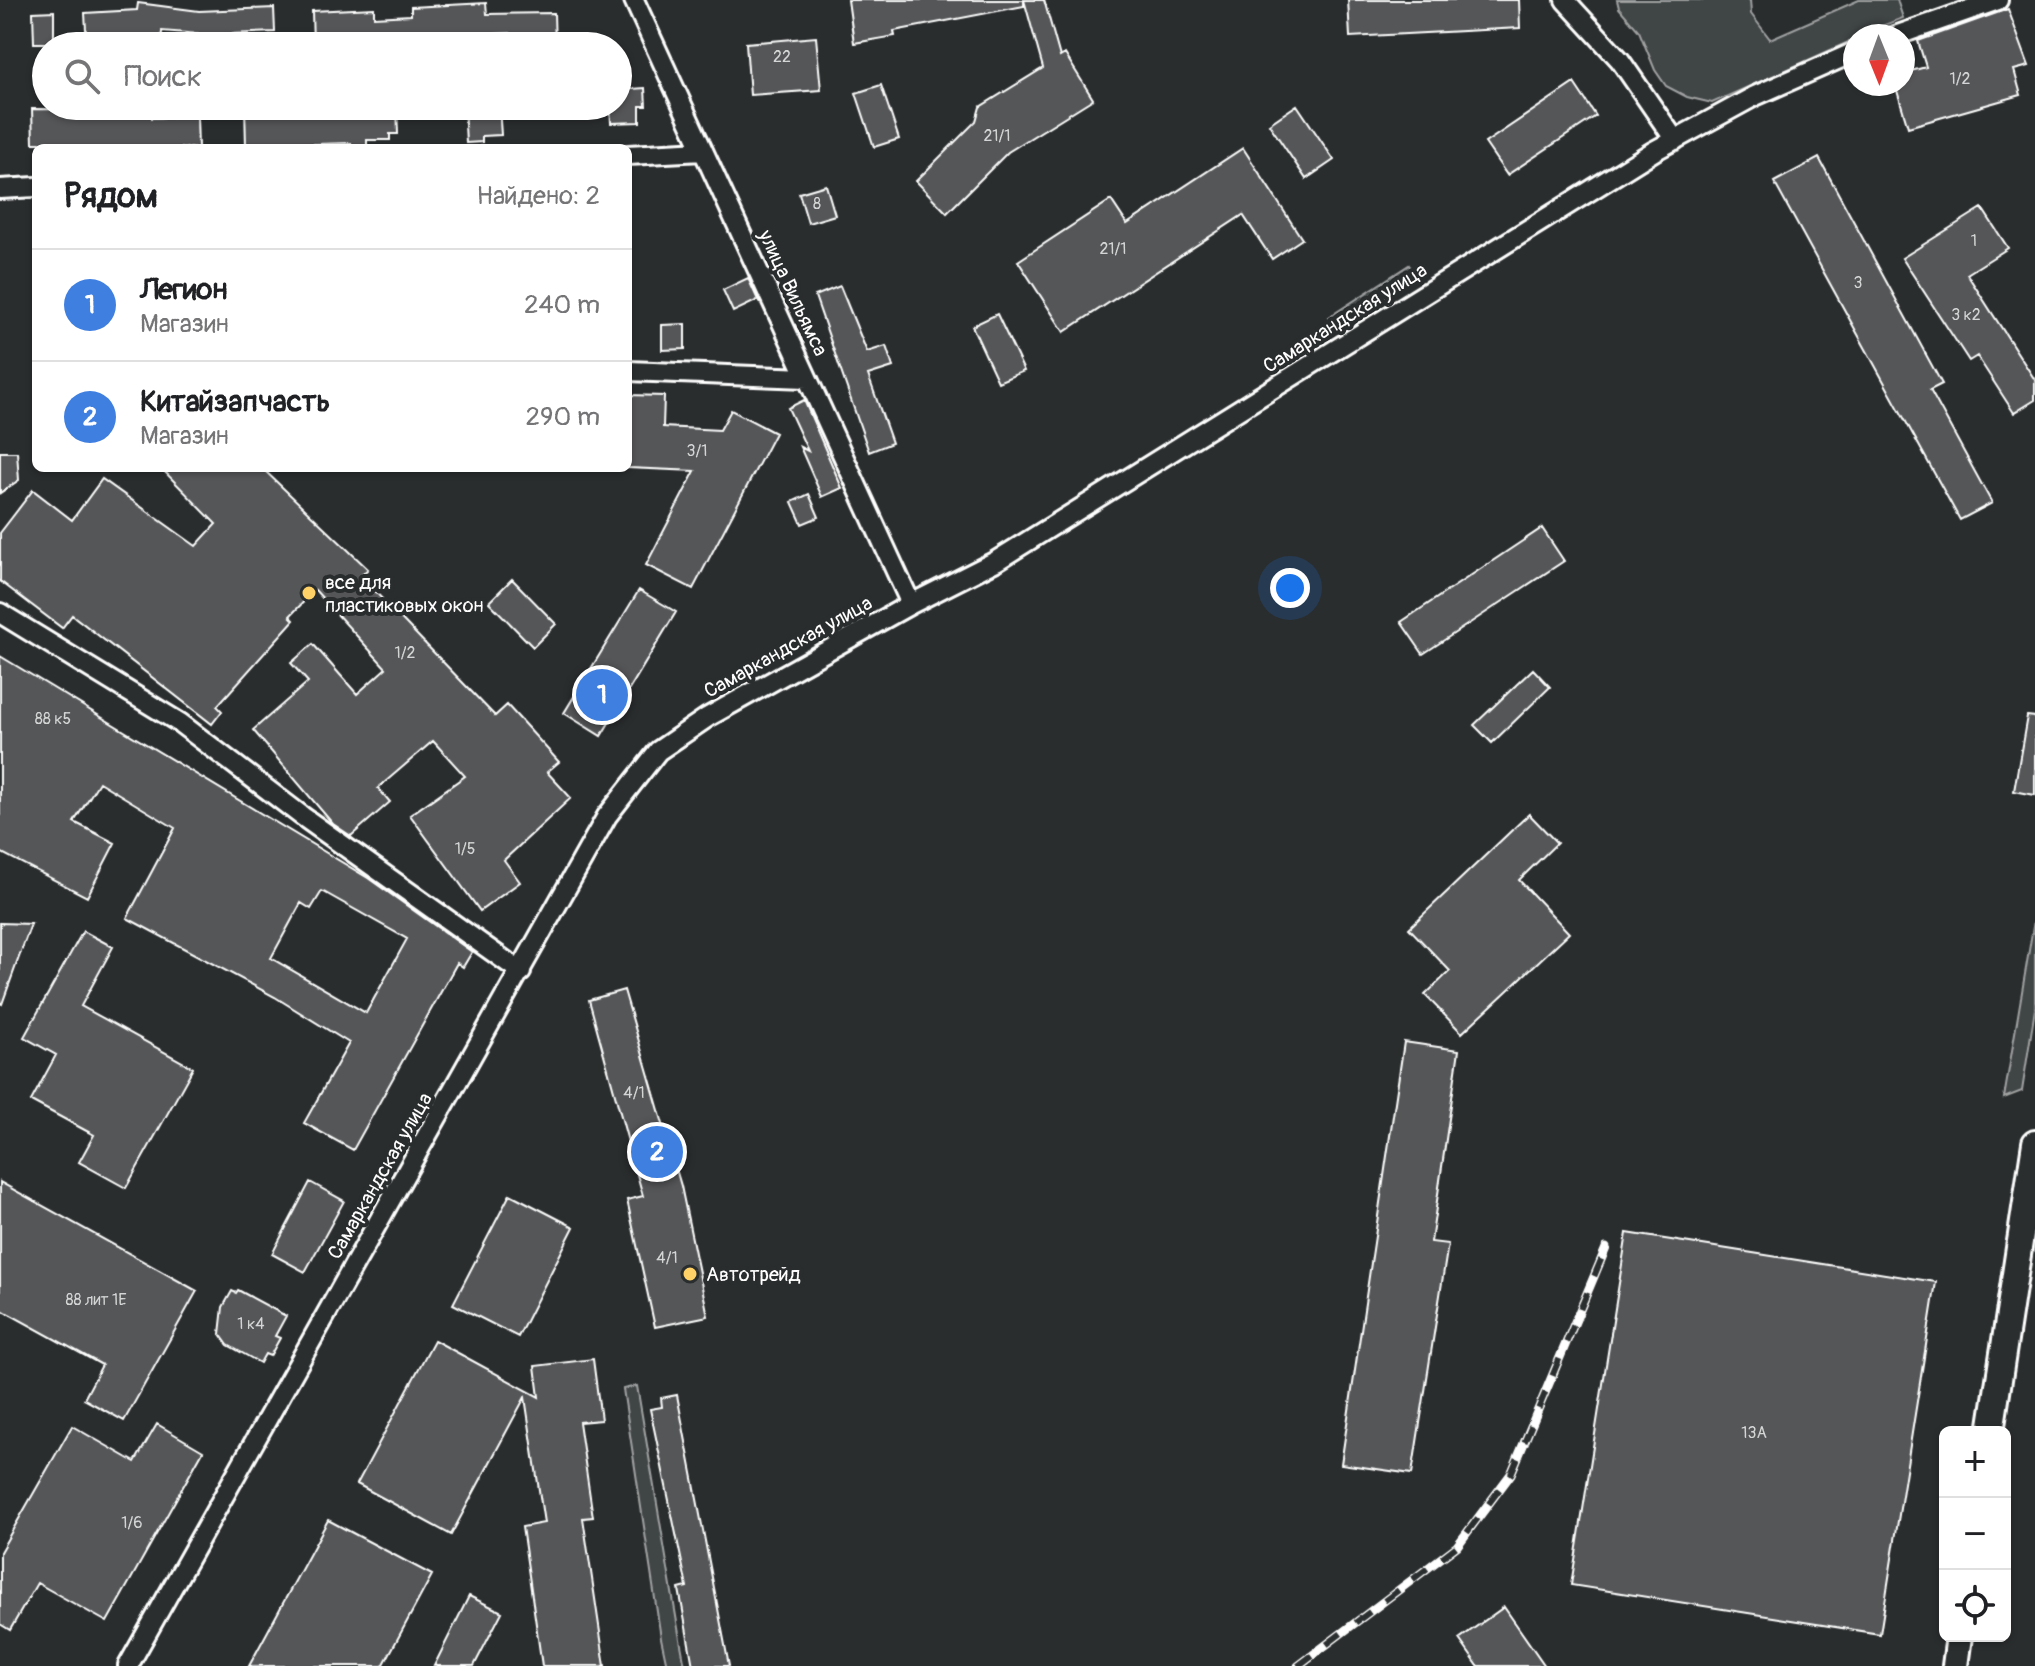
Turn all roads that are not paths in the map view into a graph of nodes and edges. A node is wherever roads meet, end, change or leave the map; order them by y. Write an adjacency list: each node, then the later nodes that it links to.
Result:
1 (634, 0): 7 (street, улица Вильямса)
2 (1565, 0): 6 (street)
3 (1998, 0): 4 (street)
4 (1915, 29)
5 (1843, 57): 6 (street, Самаркандская улица)
6 (1675, 140): 13 (street, Самаркандская улица)
7 (703, 151): 8 (street); 12 (street, улица Вильямса)
8 (632, 155)
9 (32, 187): 10 (street)
10 (0, 189)
11 (632, 371): 12 (street)
12 (807, 378): 13 (street, улица Вильямса)
13 (911, 604): 15 (street, Самаркандская улица)
14 (0, 613): 15 (street)
15 (521, 972): 19 (street, Самаркандская улица)
16 (2035, 1143): 17 (main road)
17 (1992, 1426)
18 (1958, 1642): 20 (main road)
19 (128, 1666)
20 (1955, 1666)

